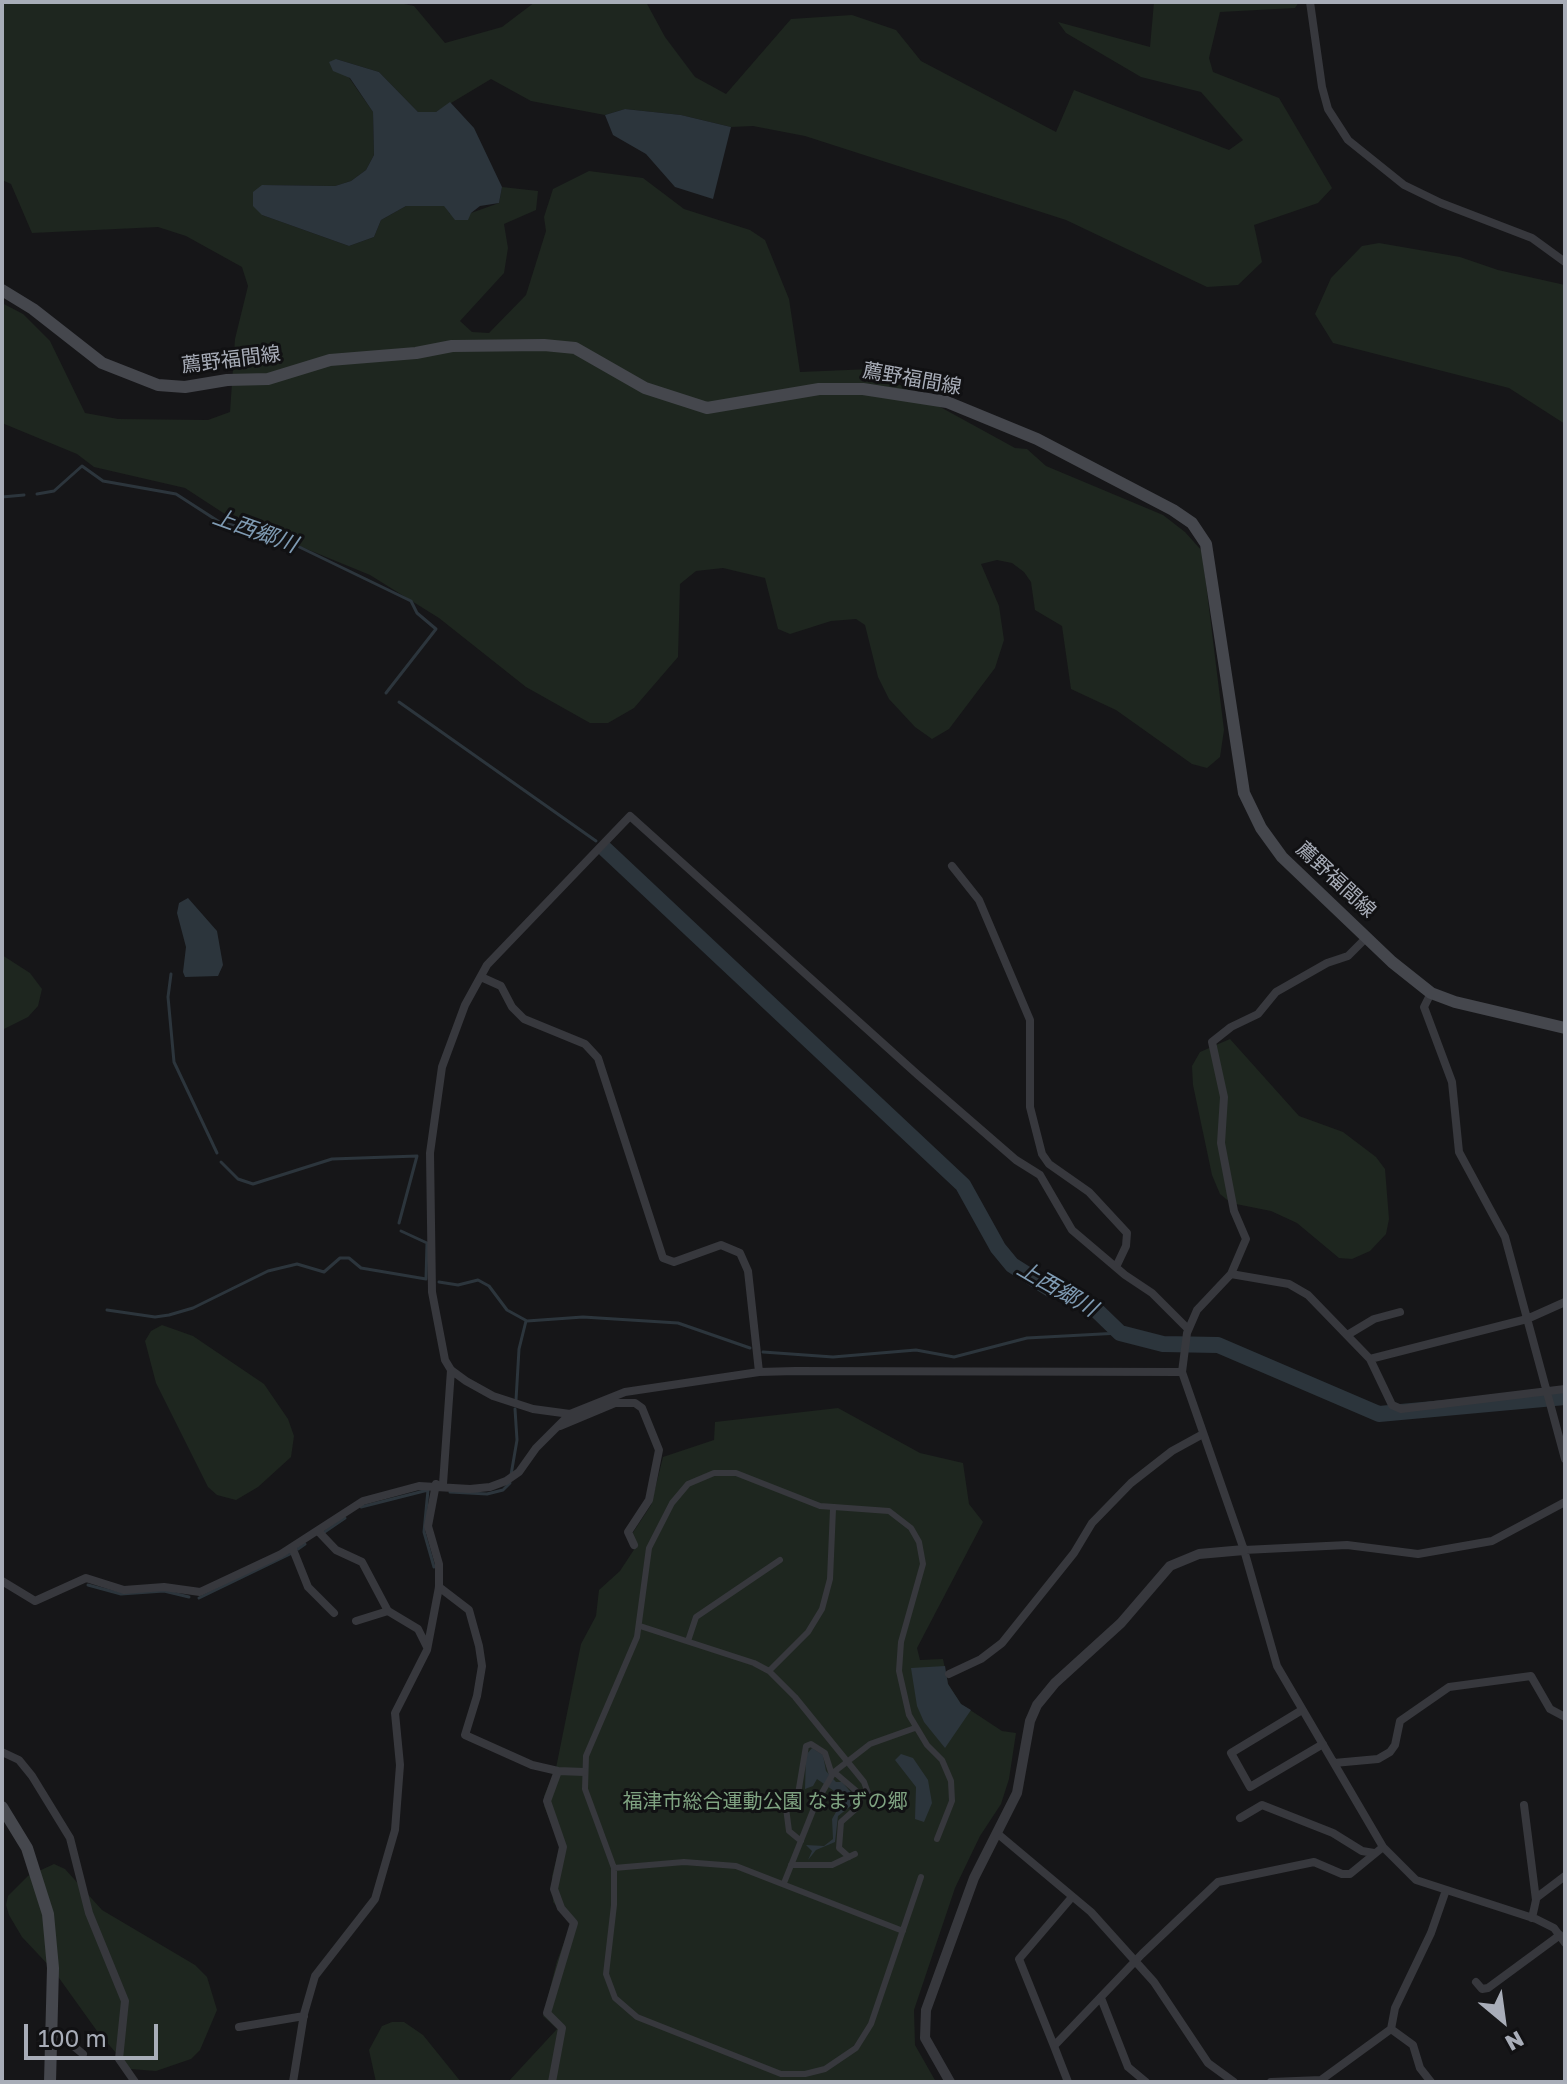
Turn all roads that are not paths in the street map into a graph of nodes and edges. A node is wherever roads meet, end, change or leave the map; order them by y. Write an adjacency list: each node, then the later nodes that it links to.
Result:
1 (1310, 2): 2 (street)
2 (1565, 262)
3 (2, 290): 5 (main road, 薦野福間線)
4 (952, 866): 9 (street)
5 (1367, 937): 7 (main road, 薦野福間線); 10 (street)
6 (481, 977): 9 (street); 17 (street); 18 (street)
7 (1431, 993): 8 (main road, 薦野福間線); 13 (street)
8 (1565, 1028)
9 (1116, 1267): 14 (street)
10 (1231, 1274): 14 (street); 15 (street)
11 (1565, 1302): 13 (street)
12 (1400, 1312): 15 (street)
13 (1527, 1319): 16 (street); 21 (street)
14 (1188, 1331): 19 (street)
15 (1349, 1334): 16 (street)
16 (1370, 1359): 21 (street)
17 (451, 1370): 22 (street); 26 (street)
18 (759, 1372): 19 (street); 22 (street)
19 (1182, 1372): 24 (street)
20 (1565, 1389): 21 (street)
21 (1550, 1393): 25 (street)
22 (570, 1414): 23 (street)
23 (555, 1428): 26 (street); 30 (street)
24 (1203, 1434): 32 (street); 43 (street)
25 (1565, 1459)
26 (439, 1484): 29 (street); 35 (street)
27 (1565, 1502): 32 (street)
28 (833, 1509): 39 (street); 42 (street); 46 (street)
29 (318, 1531): 31 (street); 36 (street)
30 (634, 1545)
31 (292, 1547): 34 (street); 37 (street)
32 (1244, 1550): 44 (street); 60 (street)
33 (780, 1560): 40 (street)
34 (2, 1581)
35 (439, 1587): 41 (street); 51 (street)
36 (388, 1611): 38 (street); 41 (street)
37 (334, 1613)
38 (356, 1621)
39 (640, 1626): 40 (street); 52 (street)
40 (688, 1641): 42 (street)
41 (428, 1647): 79 (street)
42 (769, 1671): 49 (street)
43 (949, 1674)
44 (1302, 1710): 47 (street); 47 (street)
45 (1565, 1717): 50 (street)
46 (915, 1728): 49 (street); 61 (street)
47 (1323, 1744): 50 (street)
48 (2, 1752): 86 (street)
49 (846, 1760): 53 (street); 58 (street)
50 (1334, 1763): 63 (street)
51 (558, 1771): 52 (street); 88 (street)
52 (584, 1772): 66 (street)
53 (833, 1774): 54 (street); 55 (street); 65 (street)
54 (798, 1794): 55 (street); 62 (street)
55 (816, 1803): 62 (street)
56 (1524, 1805): 72 (street)
57 (2, 1807): 81 (main road)
58 (873, 1807)
59 (1240, 1818): 64 (street)
60 (998, 1834): 71 (street); 89 (street)
61 (937, 1839)
62 (801, 1841): 65 (street)
63 (1383, 1847): 64 (street); 70 (street)
64 (1374, 1853): 76 (street)
65 (791, 1865): 69 (street)
66 (614, 1868): 69 (street); 74 (street)
67 (1565, 1876): 72 (street)
68 (921, 1877): 74 (street)
69 (784, 1883): 74 (street)
70 (1446, 1890): 73 (street); 82 (street)
71 (1072, 1897): 76 (street); 83 (street)
72 (1536, 1898): 73 (street)
73 (1532, 1918): 75 (street)
74 (903, 1931)
75 (1563, 1939): 77 (street)
76 (1136, 1961): 78 (street); 92 (street)
77 (1476, 1982)
78 (1101, 1998): 83 (street); 91 (street)
79 (304, 2016): 80 (street); 87 (street)
80 (239, 2027)
81 (52, 2028): 84 (street); 85 (main road)
82 (1391, 2029): 93 (street); 94 (street)
83 (1054, 2046): 90 (street)
84 (83, 2054)
85 (50, 2082)
86 (135, 2082)
87 (293, 2082)
88 (552, 2082)
89 (950, 2082)
90 (1068, 2082)
91 (1146, 2082)
92 (1234, 2082)
93 (1271, 2082)
94 (1431, 2082)

